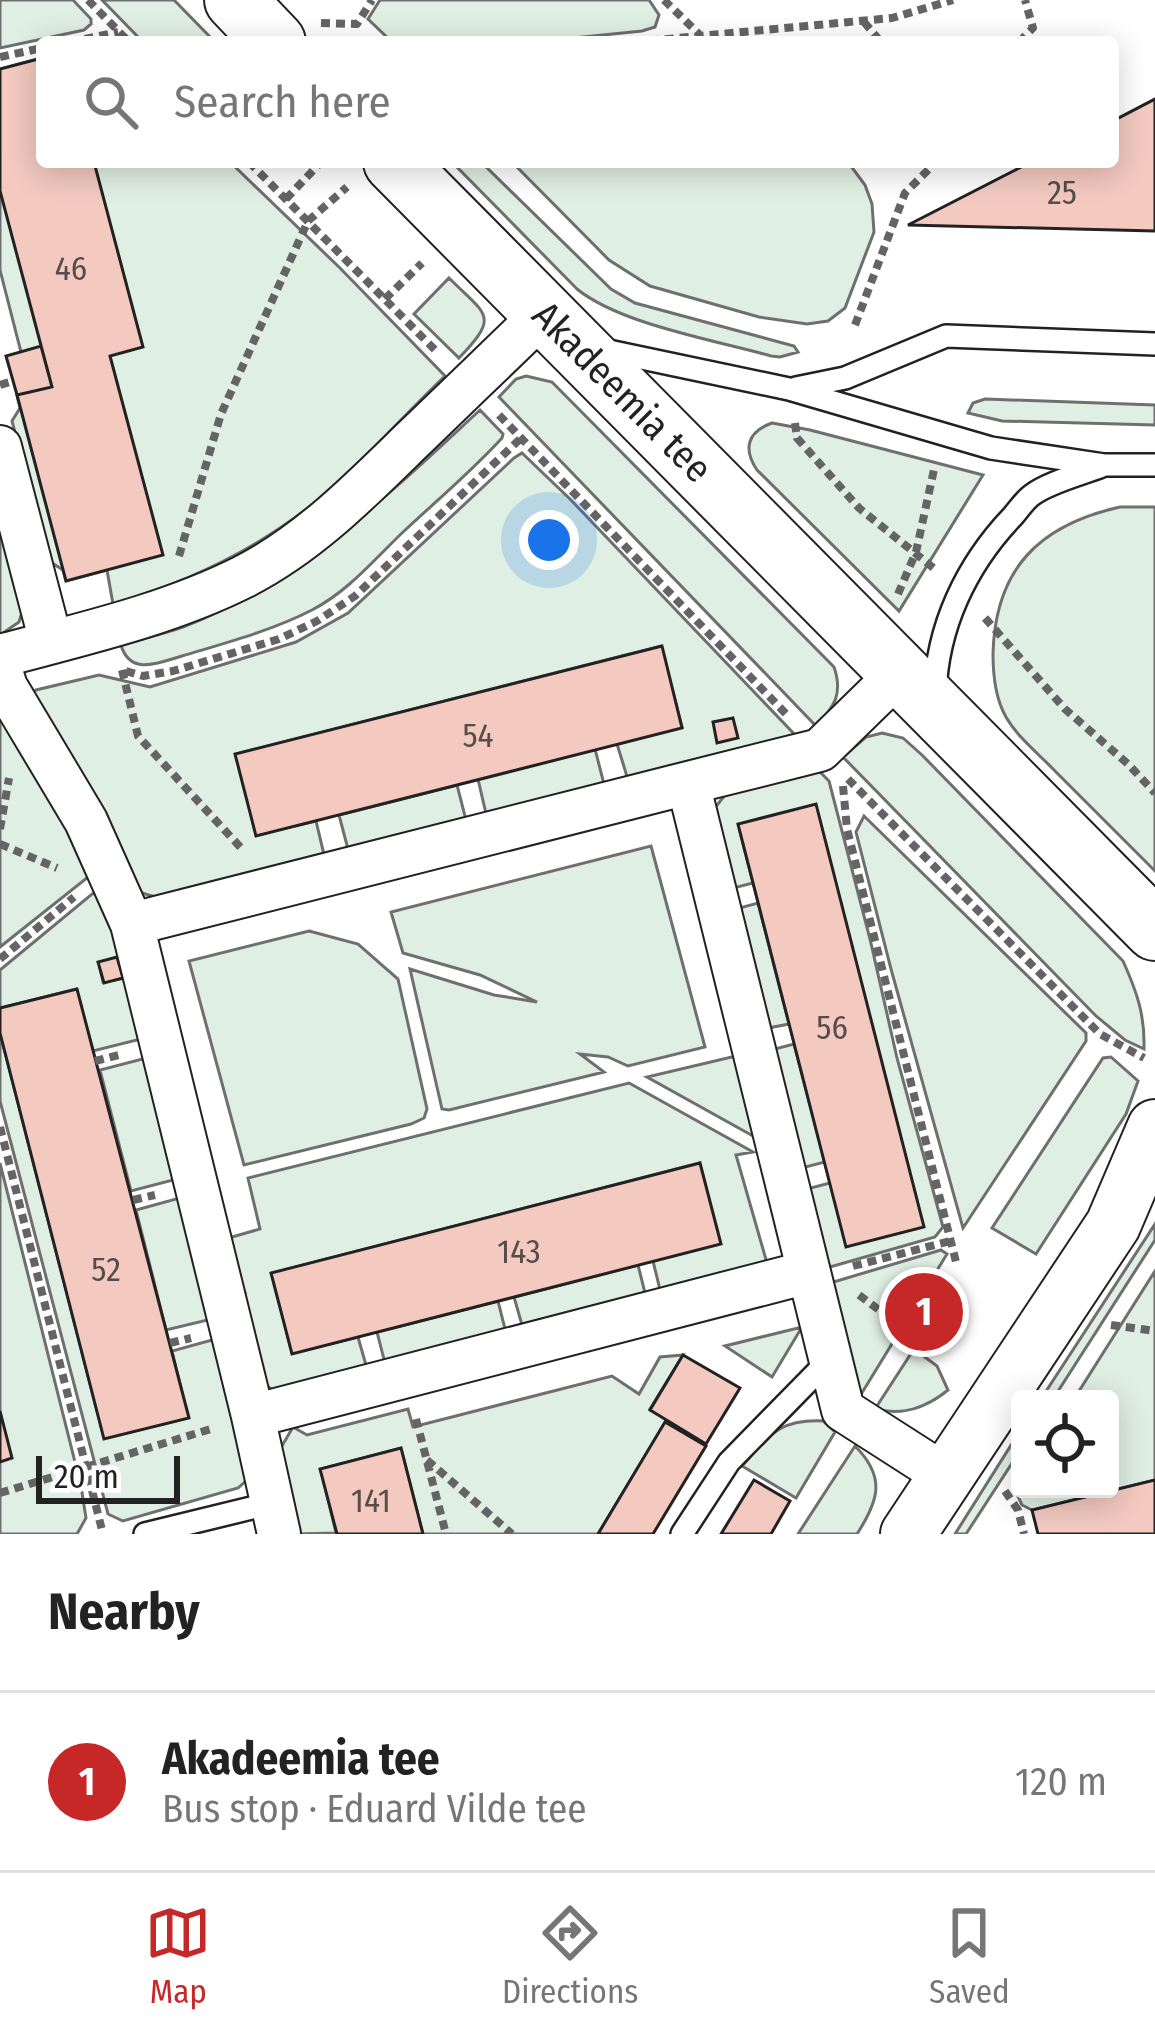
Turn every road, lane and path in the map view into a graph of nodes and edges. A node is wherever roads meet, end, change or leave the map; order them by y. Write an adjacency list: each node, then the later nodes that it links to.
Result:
1 (88, 0): 9 (path)
2 (235, 0): 13 (main road)
3 (372, 0): 8 (path)
4 (664, 0): 10 (path)
5 (953, 0): 7 (path)
6 (1025, 0): 16 (path)
7 (864, 22): 10 (path); 15 (path)
8 (357, 24)
9 (119, 32): 11 (path); 12 (path)
10 (700, 35): 14 (path)
11 (99, 36)
12 (123, 36)
13 (269, 36)
14 (691, 36)
15 (876, 36)
16 (1025, 36)
17 (36, 49): 18 (path)
18 (0, 57)
19 (255, 168): 23 (path)
20 (315, 168): 23 (path)
21 (930, 168): 27 (path)
22 (379, 180): 24 (path); 28 (main road, Akadeemia tee)
23 (286, 199): 24 (path)
24 (308, 221): 26 (path); 41 (path)
25 (412, 252): 26 (path)
26 (385, 298): 30 (path)
27 (855, 325)
28 (560, 328): 33 (lane); 41 (street); 47 (main road, Akadeemia tee)
29 (1155, 344): 33 (lane)
30 (440, 355)
31 (13, 381): 32 (path)
32 (0, 385)
33 (789, 389): 35 (lane)
34 (489, 405): 36 (path)
35 (940, 434): 38 (lane); 47 (path)
36 (520, 438): 46 (path); 48 (path)
37 (0, 447): 42 (street)
38 (1104, 465): 39 (lane); 40 (lane); 47 (lane)
39 (1155, 465)
40 (1155, 479)
41 (164, 609): 42 (street)
42 (51, 642): 43 (street)
43 (0, 656)
44 (110, 661): 46 (path)
45 (0, 668): 51 (street)
46 (122, 670): 52 (path)
47 (917, 690): 49 (street); 54 (main road, Akadeemia tee)
48 (790, 719)
49 (688, 783): 52 (street); 63 (street)
50 (0, 844): 51 (path)
51 (100, 877): 53 (street); 55 (path)
52 (292, 884): 53 (street)
53 (132, 925): 69 (street)
54 (1155, 930)
55 (0, 959)
56 (1144, 1058): 61 (path)
57 (0, 1126): 71 (path)
58 (1155, 1127): 60 (street)
59 (1155, 1185): 60 (street)
60 (1113, 1225): 72 (street)
61 (950, 1241): 62 (path); 63 (path)
62 (956, 1262)
63 (816, 1274): 66 (path); 67 (street); 68 (street)
64 (1111, 1324): 65 (path)
65 (1155, 1331)
66 (910, 1333)
67 (829, 1360): 72 (street); 80 (lane)
68 (406, 1377): 69 (street); 70 (path)
69 (253, 1416): 71 (path); 75 (street)
70 (426, 1459): 78 (path); 79 (path)
71 (87, 1468): 74 (path); 76 (path)
72 (946, 1476): 81 (street)
73 (1005, 1491): 82 (path)
74 (0, 1493)
75 (275, 1518): 77 (lane)
76 (104, 1534)
77 (145, 1534)
78 (446, 1534)
79 (512, 1534)
80 (682, 1534)
81 (908, 1534)
82 (1024, 1534)

